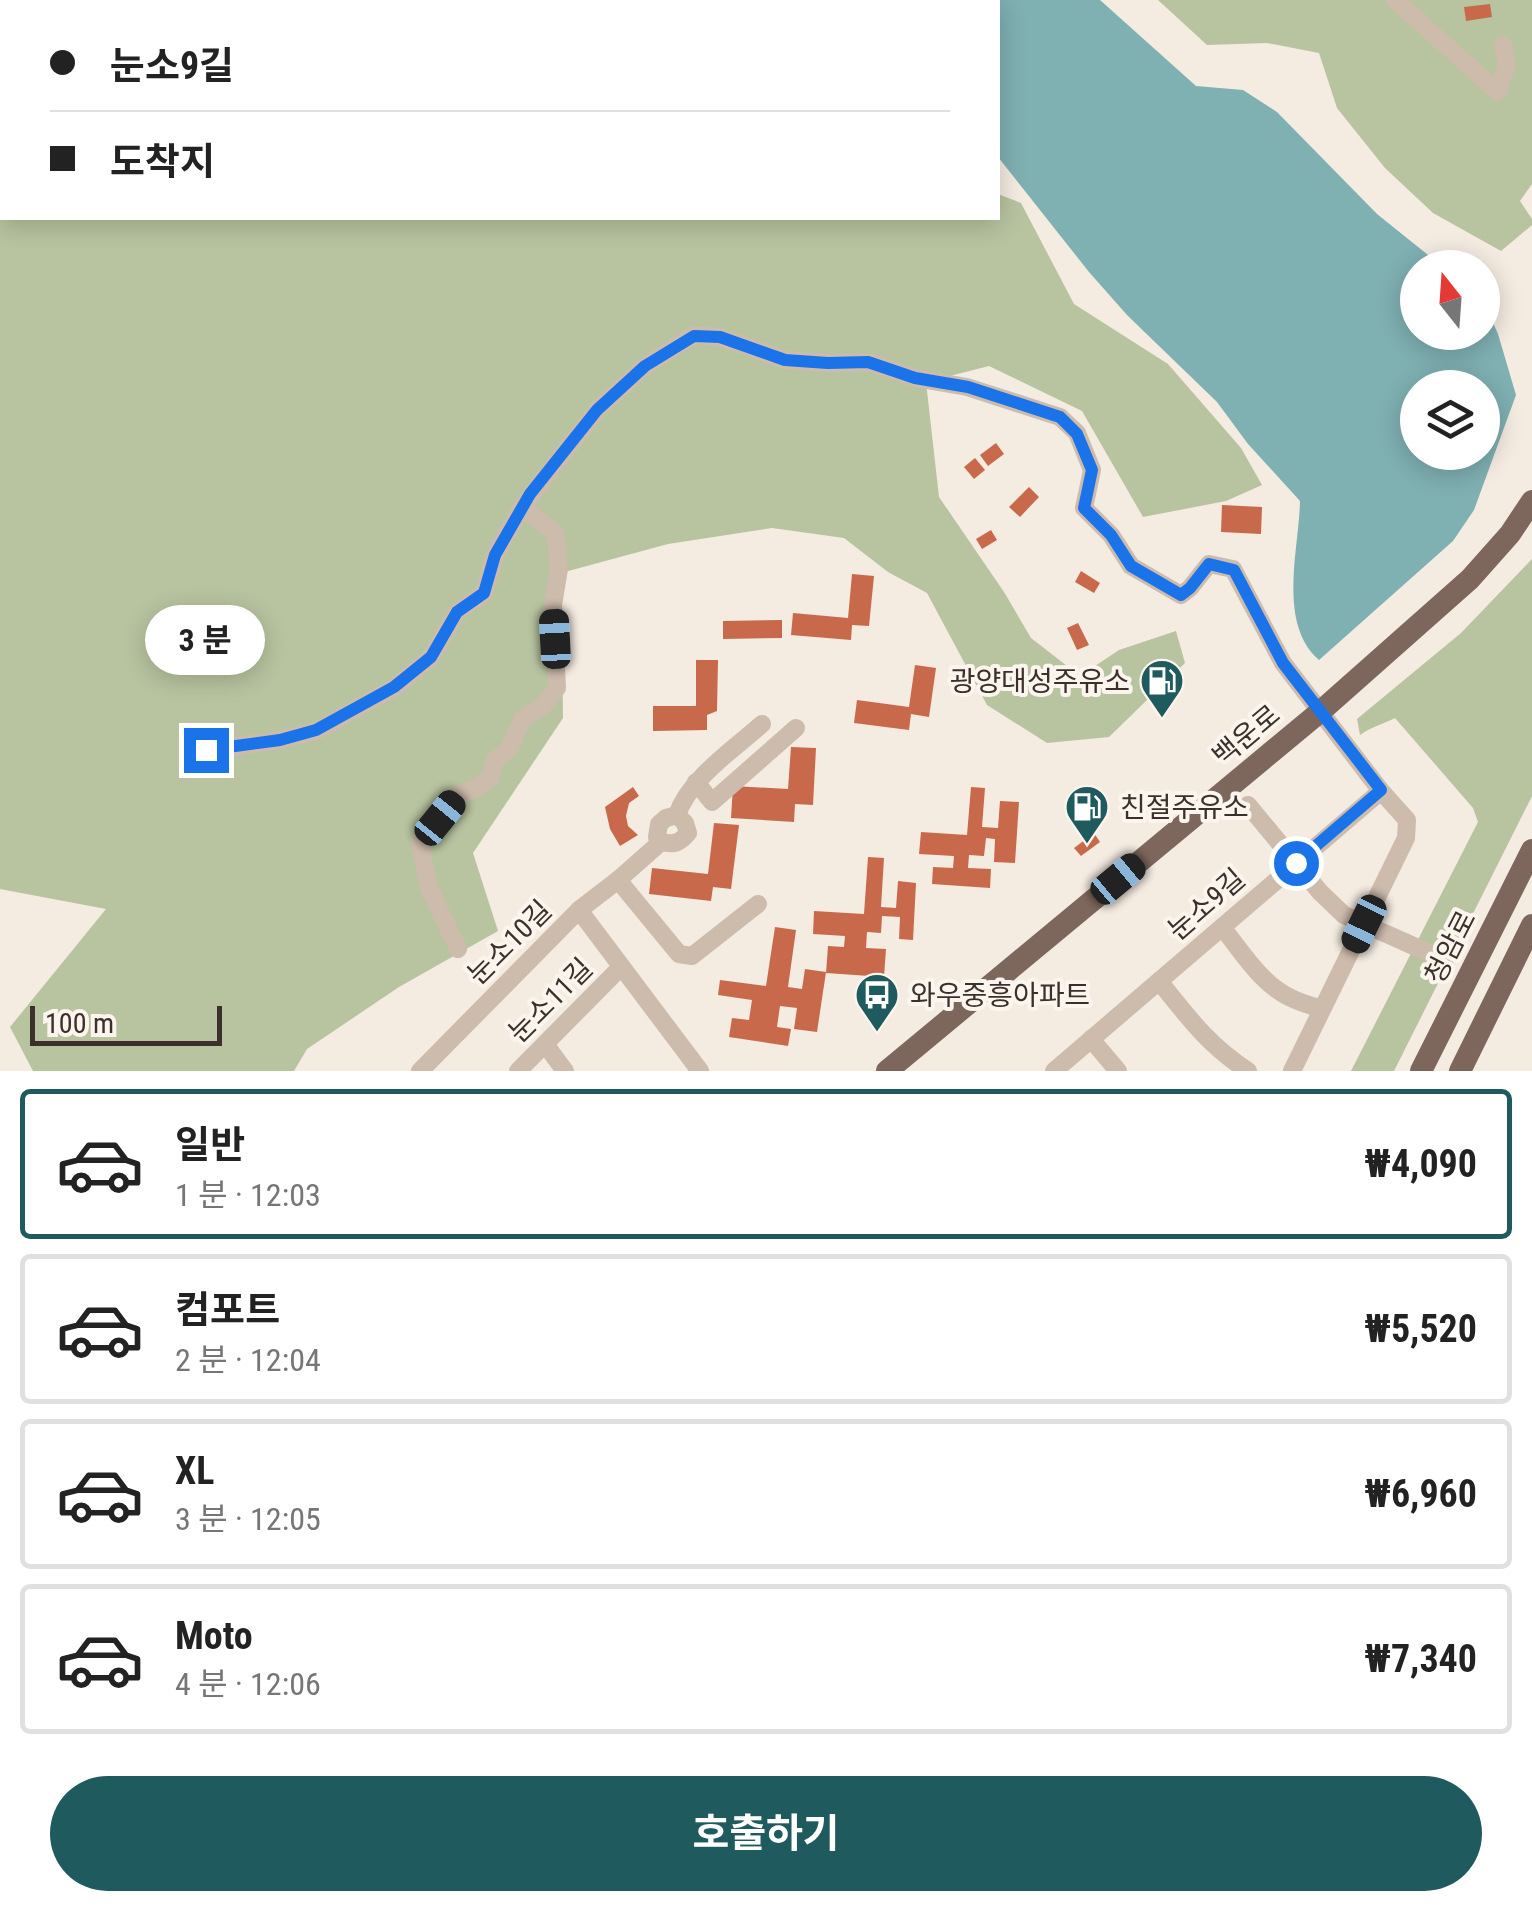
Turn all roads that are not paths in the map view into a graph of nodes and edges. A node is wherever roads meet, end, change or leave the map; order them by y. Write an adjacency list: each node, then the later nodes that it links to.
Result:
1 (1395, 0): 2 (street)
2 (1504, 45)
3 (1532, 501): 5 (main road, 백운로)
4 (522, 507): 5 (street); 8 (street); 20 (street)
5 (1321, 712): 10 (street); 31 (main road, 백운로)
6 (762, 724): 9 (street)
7 (796, 728): 9 (street)
8 (206, 750)
9 (696, 782): 14 (street)
10 (1381, 790): 13 (street, 눈소9길); 17 (street)
11 (1248, 805): 13 (street)
12 (1532, 850): 36 (main road, 청암로)
13 (1296, 863): 17 (street); 19 (street, 눈소9길)
14 (618, 880): 15 (street); 16 (street)
15 (758, 904)
16 (579, 910): 22 (street, 눈소10길); 27 (street, 눈소10길)
17 (1364, 924): 21 (street); 24 (street)
18 (1532, 925): 37 (main road)
19 (1222, 927): 23 (street, 눈소9길); 24 (street)
20 (458, 950)
21 (1445, 960)
22 (621, 967): 26 (street, 눈소11길); 30 (street, 눈소10길)
23 (1159, 981): 25 (street, 눈소9길); 34 (street)
24 (1322, 1009): 35 (street)
25 (1092, 1039): 32 (street, 눈소9길); 33 (street)
26 (545, 1044): 28 (street, 눈소11길); 29 (street)
27 (428, 1068)
28 (518, 1071)
29 (566, 1071)
30 (700, 1071)
31 (887, 1071)
32 (1054, 1071)
33 (1118, 1071)
34 (1248, 1071)
35 (1292, 1071)
36 (1421, 1071)
37 (1460, 1071)

